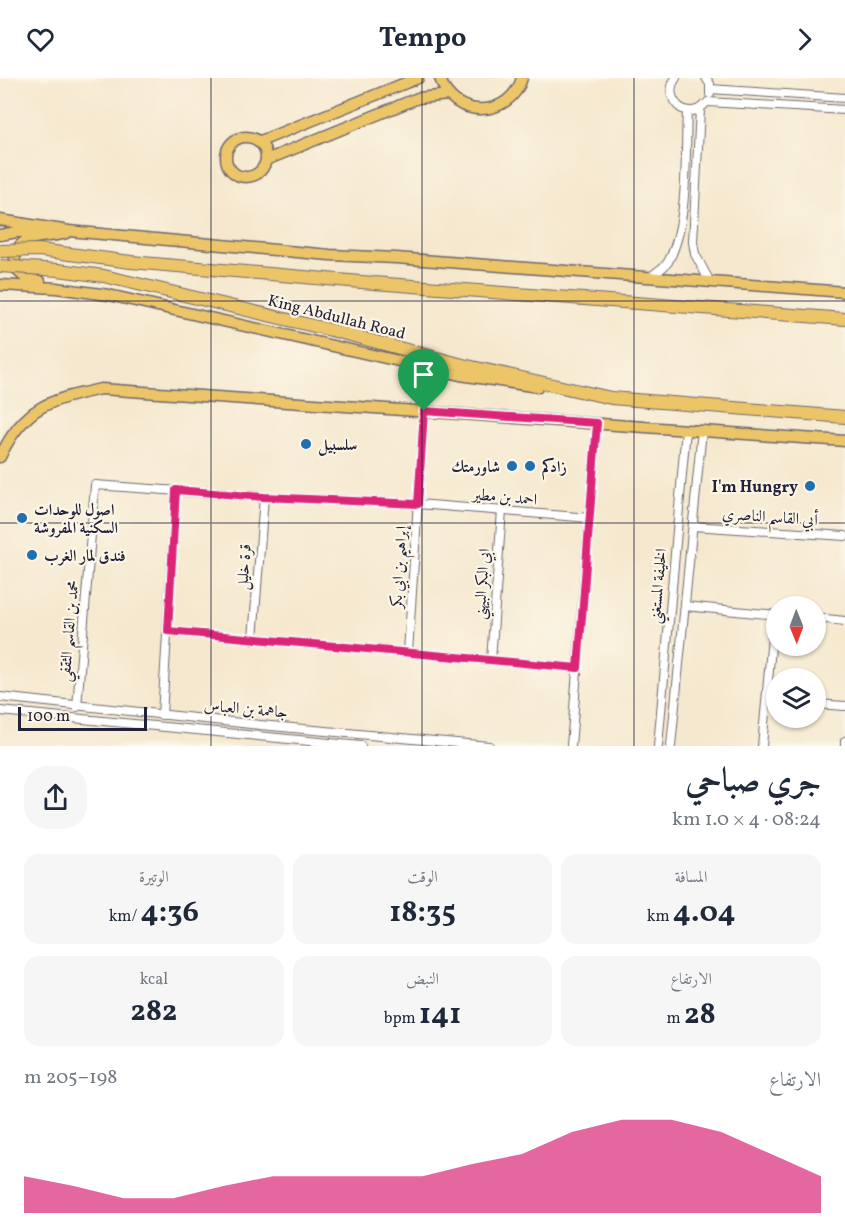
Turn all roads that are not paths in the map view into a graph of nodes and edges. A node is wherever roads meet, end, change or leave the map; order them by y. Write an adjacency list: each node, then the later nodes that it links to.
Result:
1 (418, 78): 13 (main road)
2 (440, 78): 7 (main road)
3 (522, 78): 7 (main road)
4 (706, 78): 6 (street)
5 (674, 79): 12 (street)
6 (710, 90): 8 (street); 9 (street)
7 (449, 95): 14 (main road)
8 (845, 98)
9 (708, 102): 10 (street); 11 (street)
10 (700, 109): 12 (street); 21 (street)
11 (845, 110)
12 (687, 111): 20 (street)
13 (258, 142): 14 (main road); 14 (main road)
14 (266, 160)
15 (0, 220): 16 (main road)
16 (69, 231): 17 (main road); 20 (main road); 23 (main road)
17 (0, 236)
18 (0, 250): 25 (highway, King Abdullah Road, bridge)
19 (0, 266): 26 (highway, King Abdullah Road, bridge)
20 (650, 277): 21 (main road)
21 (710, 282): 24 (main road)
22 (0, 285): 23 (main road)
23 (56, 288): 26 (main road)
24 (845, 292)
25 (845, 319)
26 (611, 398): 28 (highway, King Abdullah Road)
27 (424, 411): 29 (main road); 33 (main road); 36 (street, إبراهيم بن ابي بكر)
28 (845, 419)
29 (597, 423): 30 (main road); 38 (street)
30 (686, 429): 31 (main road); 62 (street, الخليفة المستغني)
31 (702, 430): 32 (main road); 39 (street, الخليفة المستغني)
32 (845, 441)
33 (0, 457)
34 (176, 490): 35 (street, محمد بن القاسم الثقفي); 45 (street); 54 (street, محمد بن القاسم الثقفي)
35 (264, 497): 36 (street, محمد بن القاسم الثقفي); 46 (street, قرة خليل)
36 (418, 504): 37 (street, احمد بن مطير); 47 (street, إبراهيم بن ابي بكر)
37 (502, 510): 38 (street, احمد بن مطير); 48 (street, ابي البكر البيهني)
38 (590, 518): 49 (street)
39 (693, 526): 40 (street, أبي القاسم الناصري); 41 (street, الخليفة المستغني)
40 (845, 536)
41 (685, 606): 42 (street); 63 (street, الخليفة المستغني)
42 (766, 614)
43 (826, 619): 44 (street)
44 (845, 621)
45 (168, 631): 46 (street); 56 (street)
46 (253, 639): 47 (street)
47 (408, 652): 48 (street)
48 (491, 660): 49 (street)
49 (578, 668): 61 (street)
50 (0, 697): 54 (street, جاهمة بن العباس)
51 (766, 699): 64 (street)
52 (826, 705): 53 (street)
53 (845, 706)
54 (78, 707): 56 (street, جاهمة بن العباس)
55 (0, 711): 58 (street, جاهمة بن العباس)
56 (162, 715): 60 (street, جاهمة بن العباس)
57 (845, 741): 65 (street)
58 (355, 746): 59 (street, جاهمة بن العباس)
59 (361, 746)
60 (489, 746)
61 (572, 746)
62 (658, 746)
63 (671, 746)
64 (762, 746)
65 (845, 746)

